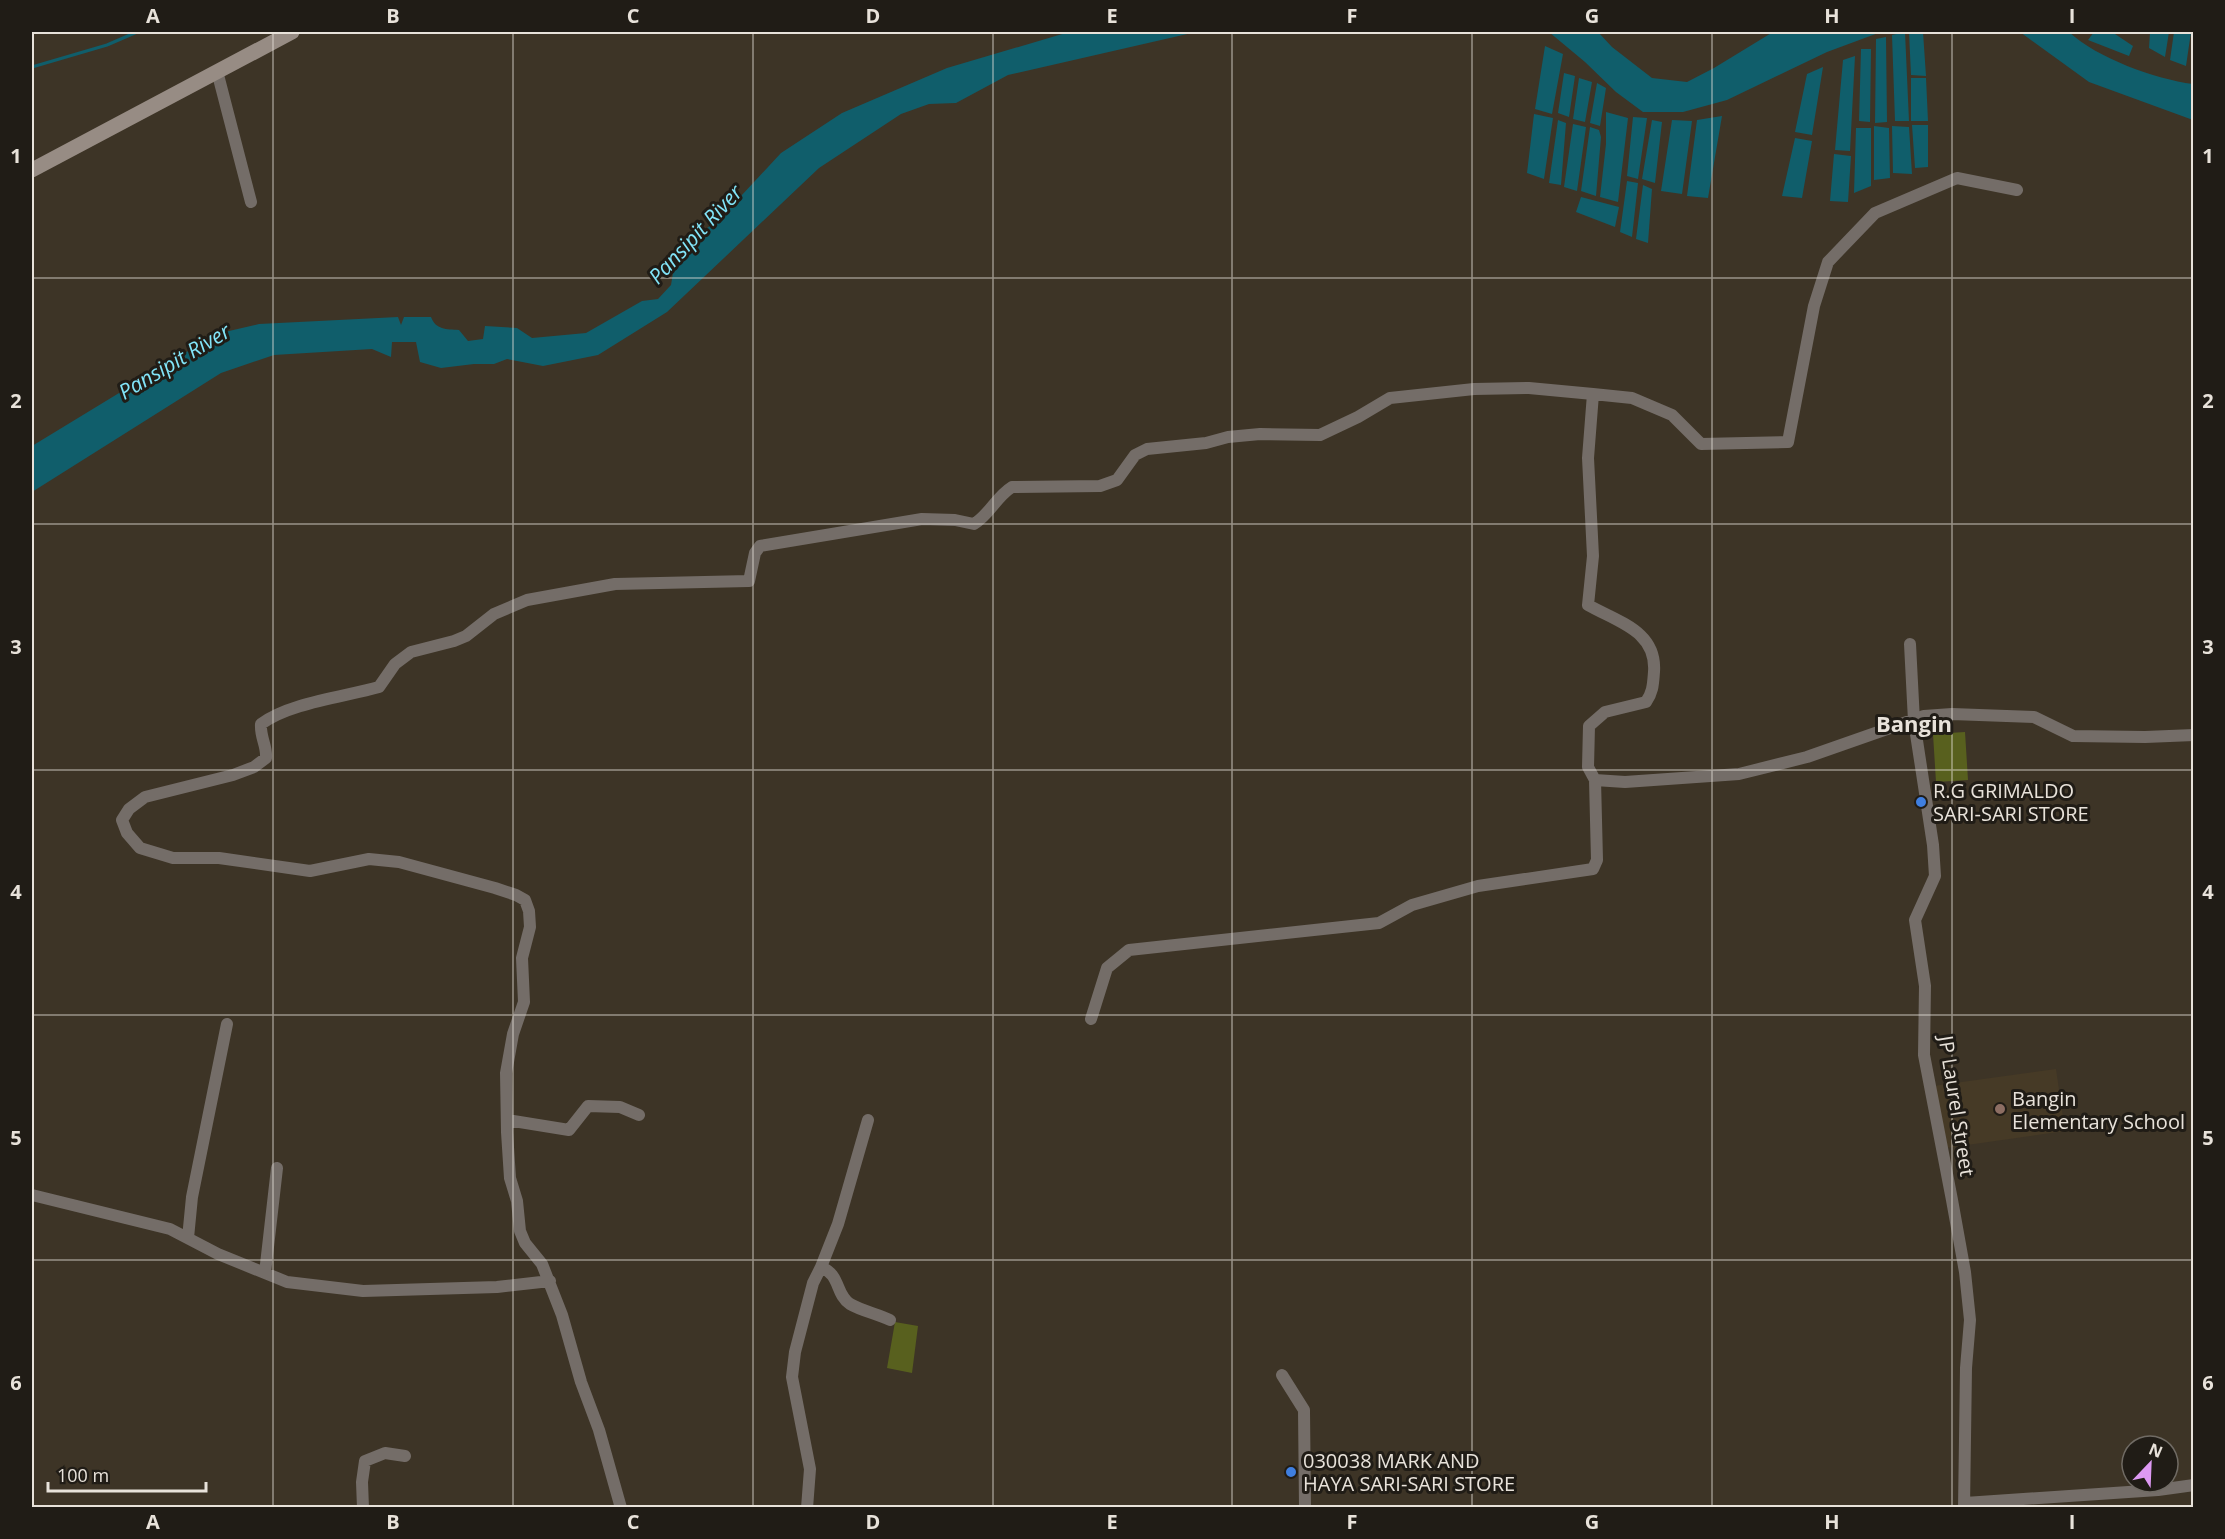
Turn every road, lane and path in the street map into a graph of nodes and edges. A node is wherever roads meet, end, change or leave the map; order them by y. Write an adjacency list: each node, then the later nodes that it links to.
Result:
1 (292, 32): 2 (main road)
2 (218, 71): 3 (main road); 5 (street)
3 (32, 170)
4 (2017, 190): 6 (street)
5 (251, 202)
6 (1593, 394): 10 (street); 14 (street)
7 (1910, 644): 8 (street, JP Laurel Street)
8 (1914, 721): 9 (street); 10 (street); 26 (street, JP Laurel Street)
9 (2193, 735)
10 (1595, 780): 11 (street)
11 (1091, 1019)
12 (227, 1024): 18 (street)
13 (639, 1115): 14 (street)
14 (507, 1120): 21 (street)
15 (868, 1120): 19 (street)
16 (277, 1168): 20 (street)
17 (32, 1195): 18 (street)
18 (188, 1238): 20 (street)
19 (821, 1267): 22 (street); 29 (street)
20 (265, 1273): 21 (street)
21 (550, 1281): 28 (street)
22 (890, 1320)
23 (1282, 1375): 30 (street)
24 (405, 1456): 27 (street)
25 (2193, 1485): 26 (street)
26 (1964, 1505)
27 (363, 1508)
28 (621, 1508)
29 (807, 1508)
30 (1305, 1508)

